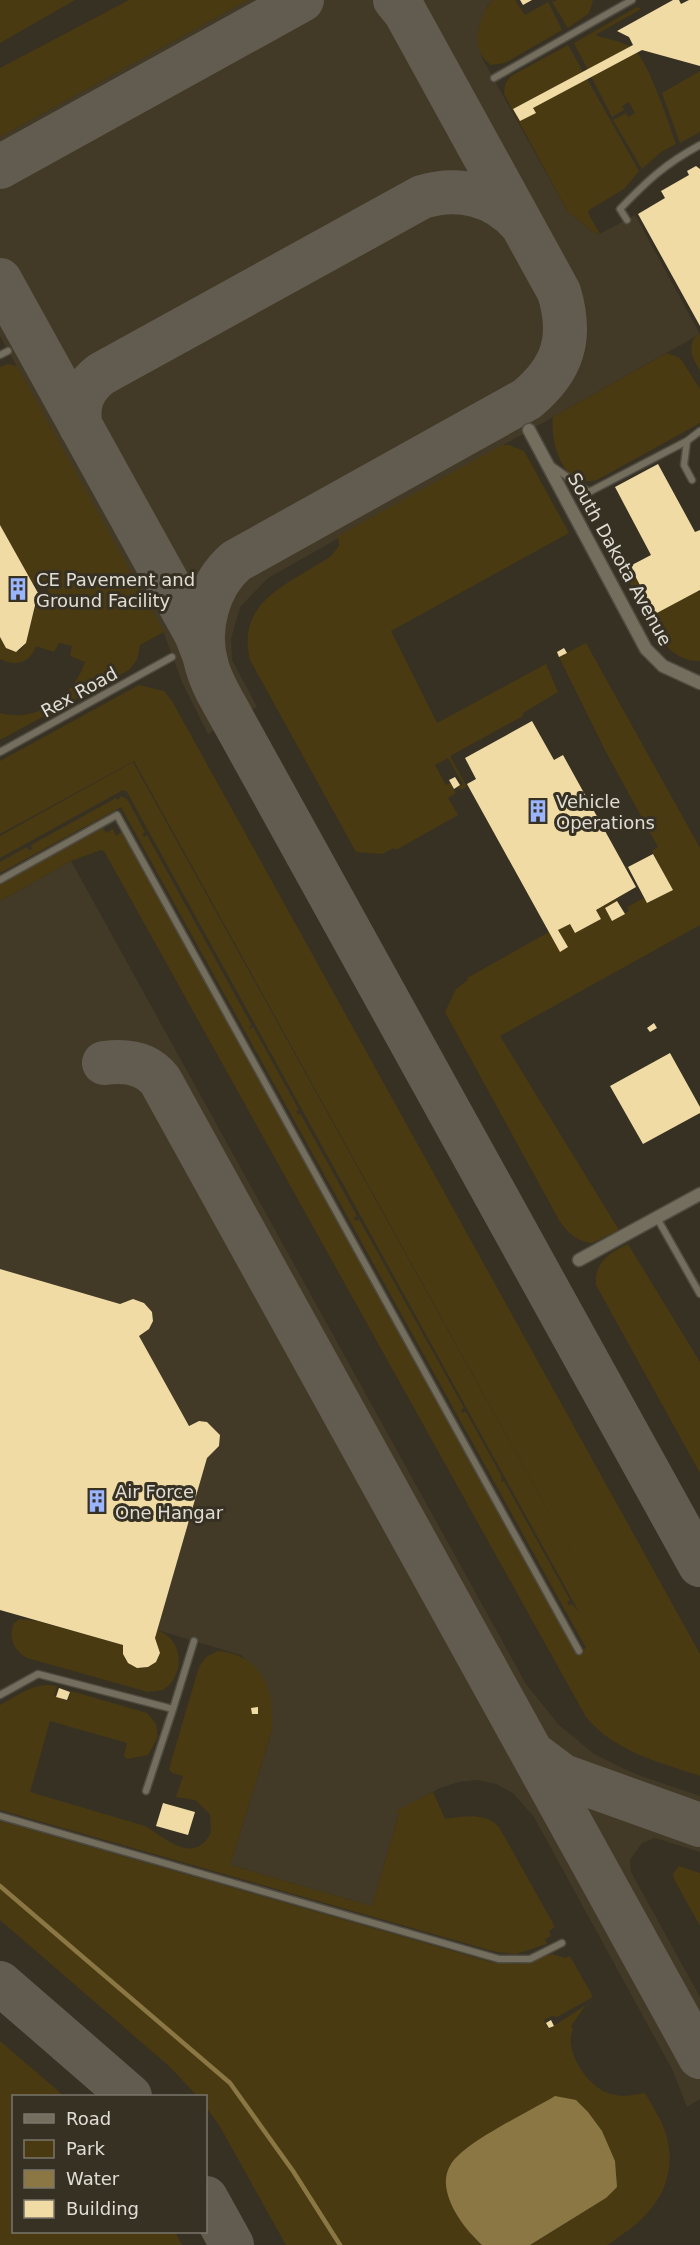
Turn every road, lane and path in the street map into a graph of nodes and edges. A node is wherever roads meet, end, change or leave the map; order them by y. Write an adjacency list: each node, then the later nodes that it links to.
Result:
1 (632, 0): 2 (lane)
2 (494, 78)
3 (700, 145): 4 (lane)
4 (627, 220)
5 (8, 351): 6 (lane)
6 (0, 355)
7 (529, 430): 10 (street, South Dakota Avenue)
8 (700, 431): 9 (lane)
9 (687, 441): 10 (lane); 11 (lane)
10 (546, 462): 13 (street, South Dakota Avenue)
11 (692, 480)
12 (172, 657): 14 (lane, Rex Road)
13 (700, 682)
14 (0, 752)
15 (0, 880): 21 (lane)
16 (700, 1194): 17 (street)
17 (657, 1218): 18 (street); 19 (lane)
18 (579, 1260)
19 (700, 1294)
20 (194, 1641): 23 (lane)
21 (579, 1651)
22 (0, 1695): 23 (lane)
23 (173, 1709): 24 (lane)
24 (146, 1791)
25 (0, 1816): 26 (lane)
26 (562, 1943)

